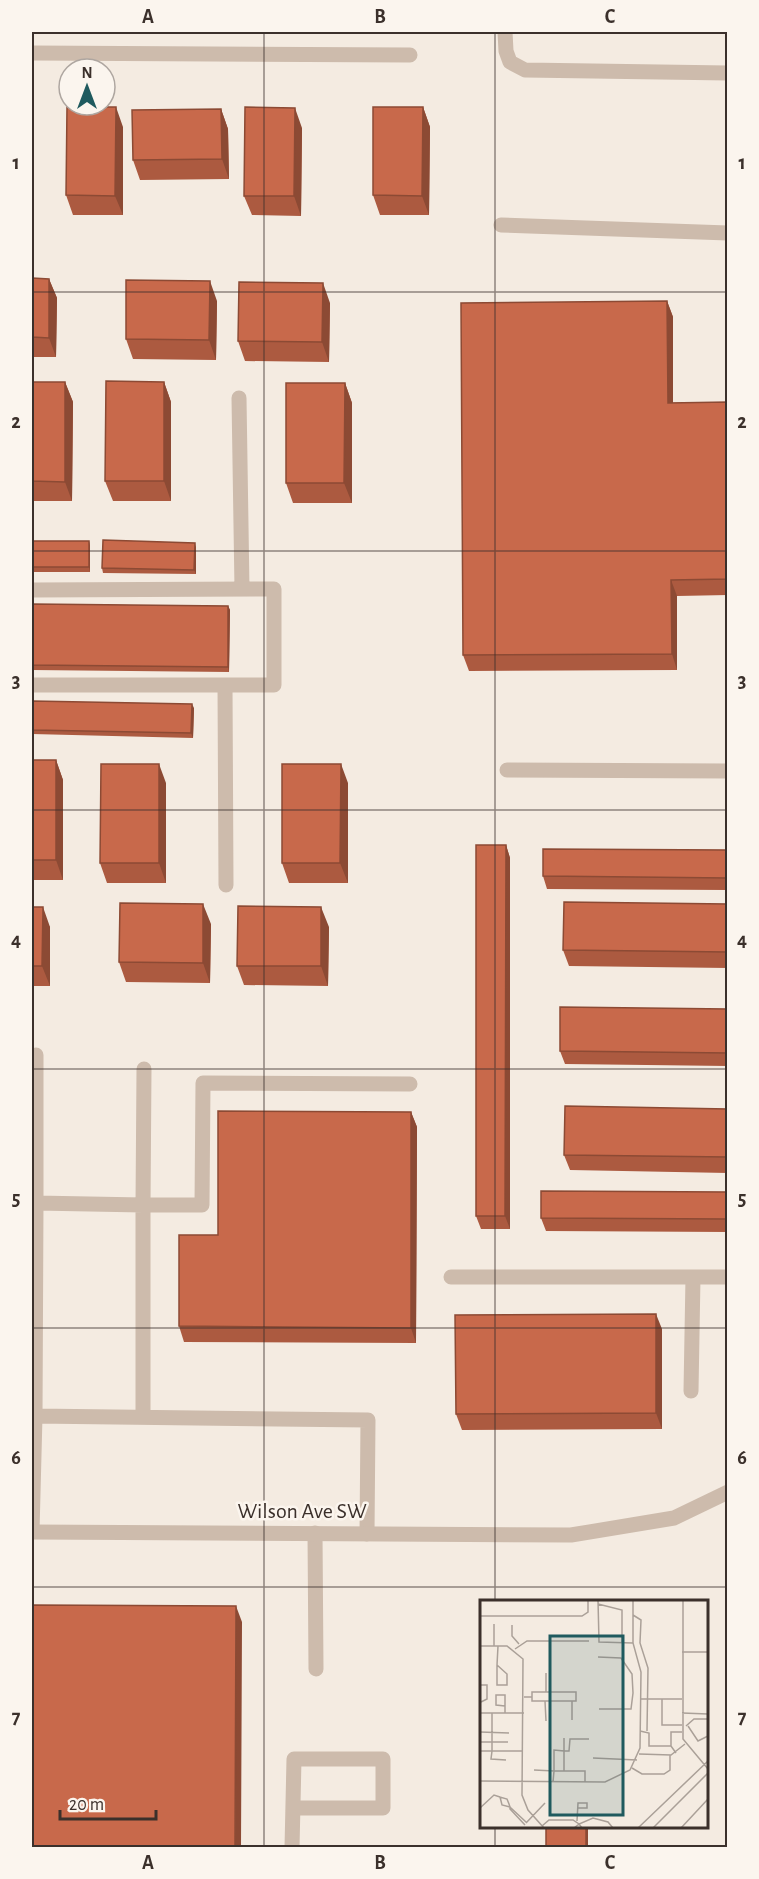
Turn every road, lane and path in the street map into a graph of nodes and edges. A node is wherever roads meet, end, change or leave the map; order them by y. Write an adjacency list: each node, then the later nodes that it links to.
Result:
1 (505, 32): 4 (street)
2 (32, 53): 3 (street)
3 (410, 55)
4 (728, 73)
5 (501, 225): 6 (street)
6 (728, 232)
7 (239, 398): 8 (street)
8 (242, 589): 9 (street); 11 (street)
9 (32, 590)
10 (32, 685): 11 (street)
11 (225, 685): 14 (street)
12 (507, 770): 13 (street)
13 (728, 771)
14 (226, 885)
15 (36, 1055): 18 (street)
16 (144, 1069): 19 (street)
17 (410, 1084): 19 (street)
18 (36, 1203): 19 (street); 24 (street)
19 (143, 1205): 25 (street)
20 (451, 1277): 21 (street)
21 (693, 1277): 22 (street); 23 (street)
22 (728, 1277)
23 (691, 1391)
24 (33, 1416): 25 (street); 27 (street)
25 (143, 1417): 29 (street)
26 (728, 1492): 29 (street, Wilson Ave SW)
27 (32, 1532): 28 (street, Wilson Ave SW)
28 (315, 1533): 29 (street, Wilson Ave SW); 30 (street)
29 (367, 1534)
30 (316, 1669)
31 (293, 1808): 31 (street); 32 (street)
32 (292, 1848)

